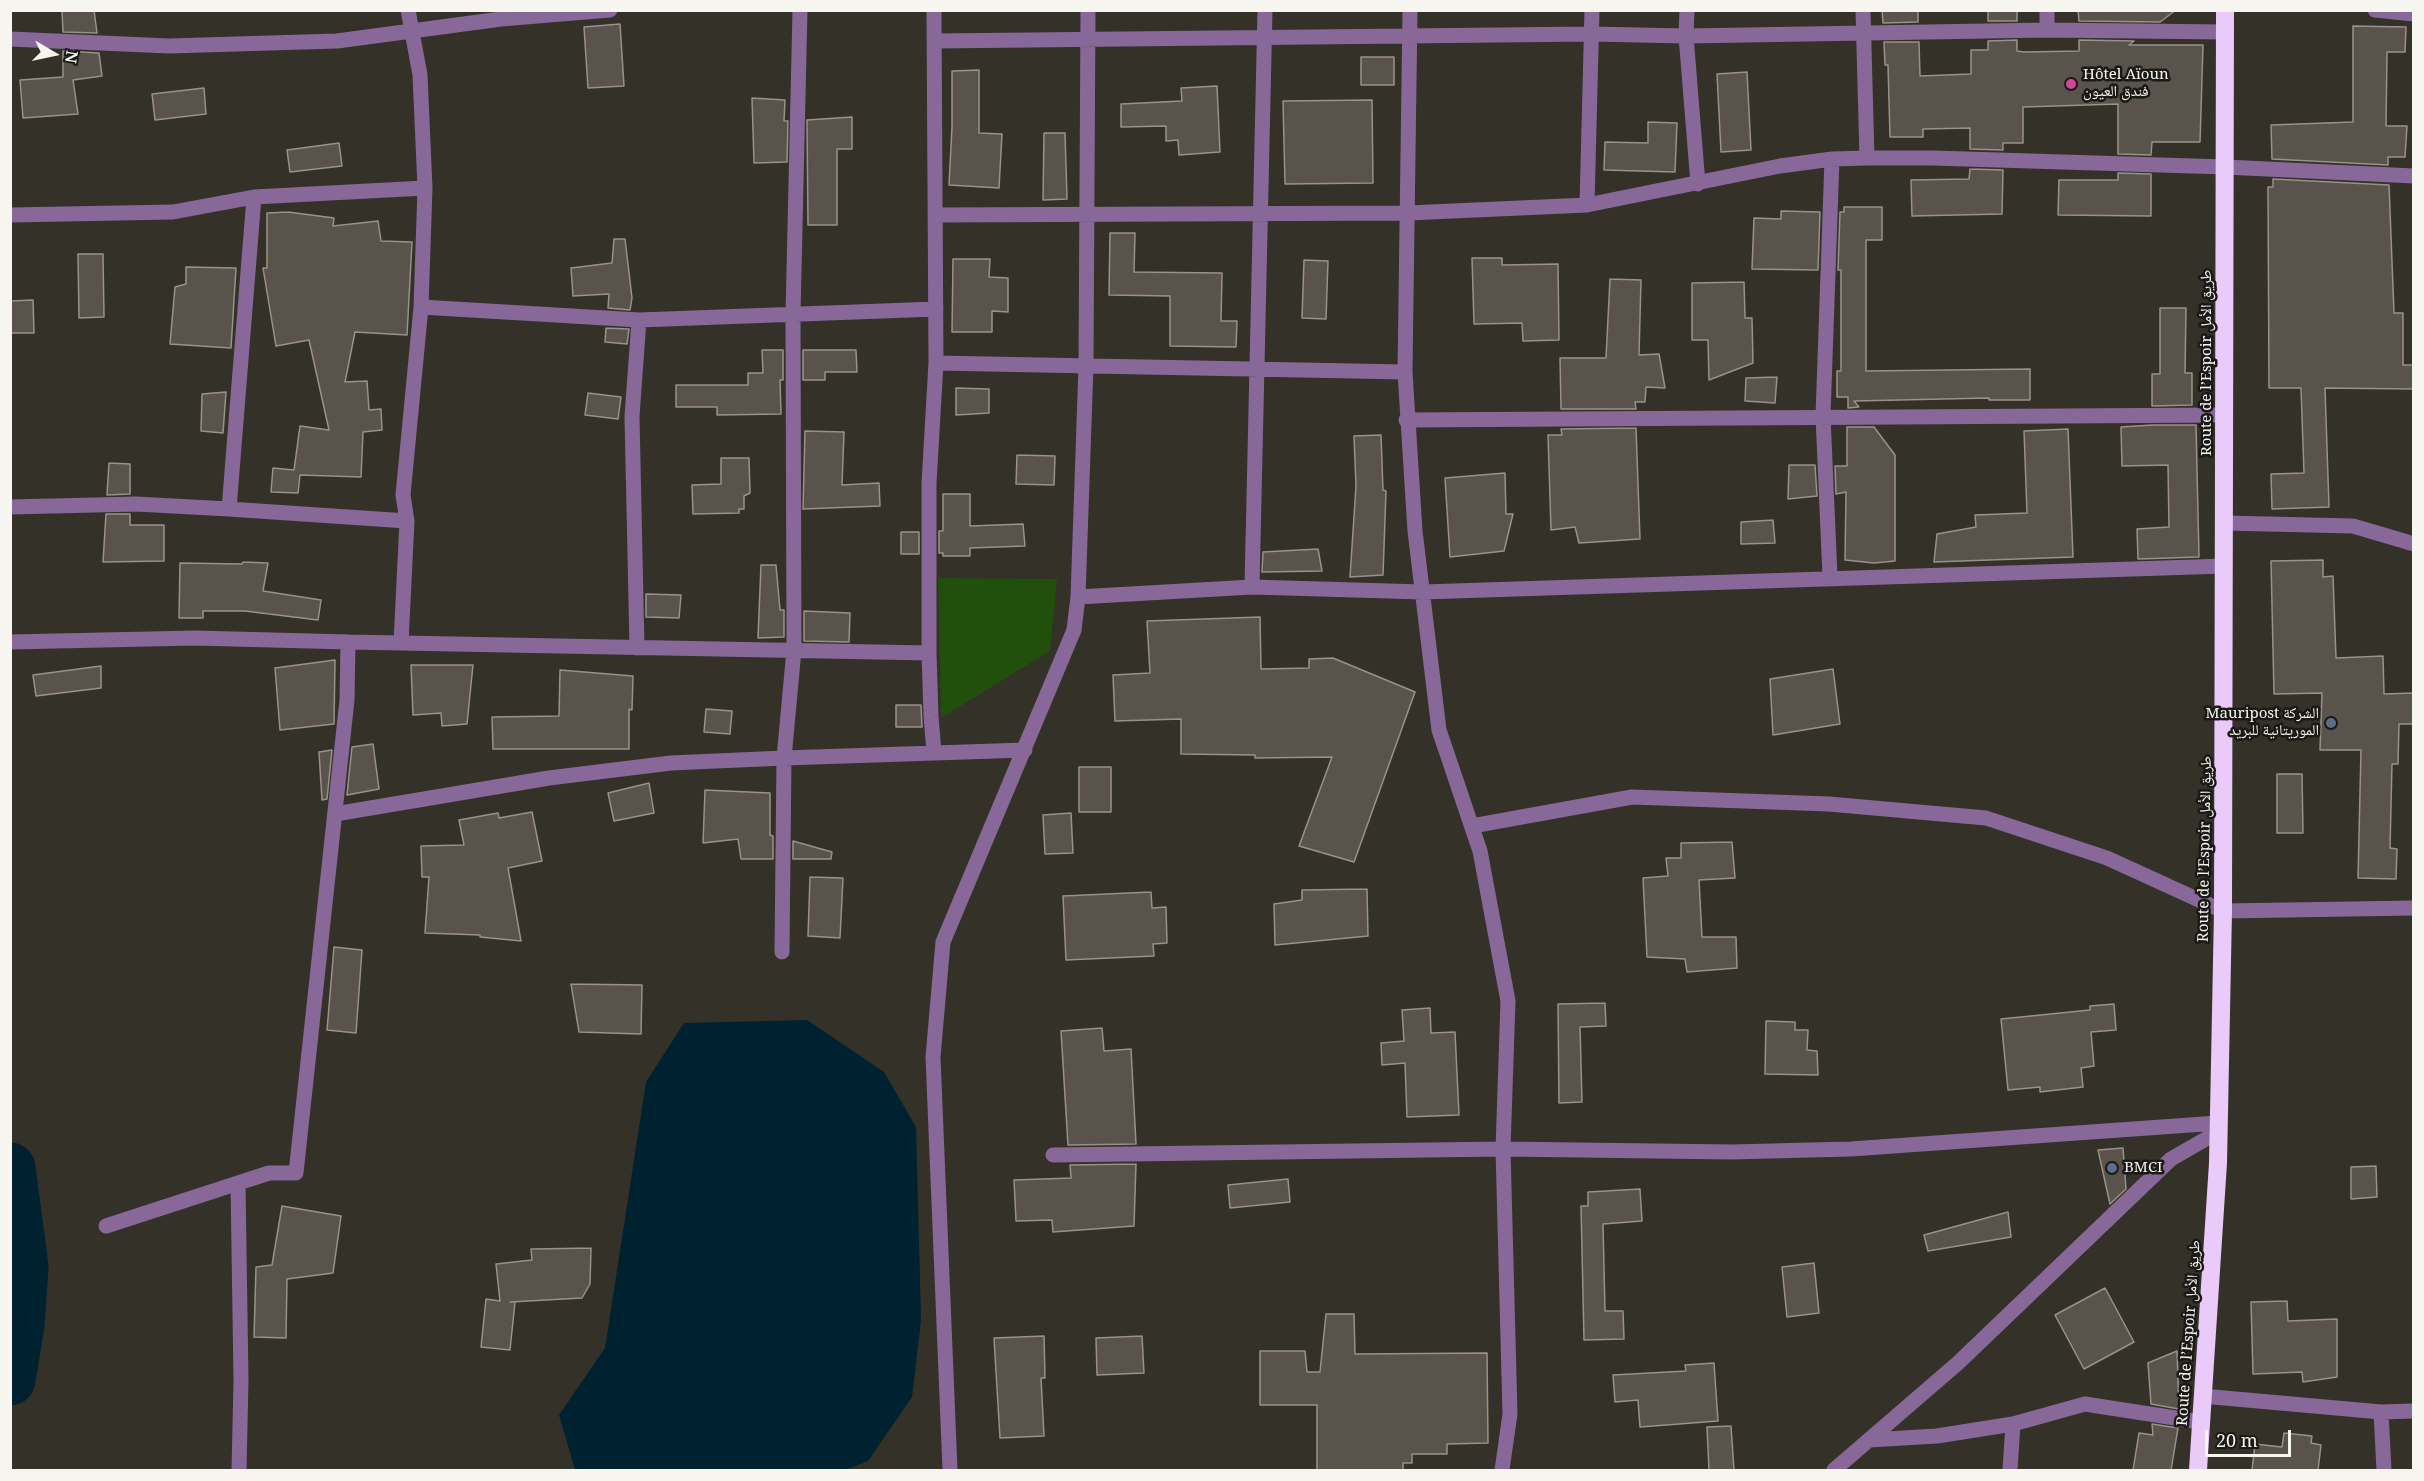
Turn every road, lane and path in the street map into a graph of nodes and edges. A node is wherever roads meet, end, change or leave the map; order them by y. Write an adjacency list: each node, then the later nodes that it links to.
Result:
1 (408, 10): 16 (street)
2 (610, 10): 16 (street)
3 (800, 10): 41 (street)
4 (934, 10): 25 (street)
5 (1088, 10): 24 (street)
6 (1265, 10): 22 (street)
7 (1410, 10): 20 (street)
8 (1592, 10): 19 (street)
9 (1687, 10): 21 (street)
10 (1863, 10): 18 (street)
11 (2047, 10): 15 (street)
12 (2225, 10): 17 (highway, Route de l’Espoir طريق الأمل)
13 (2375, 10): 14 (street)
14 (2414, 14)
15 (2047, 30): 17 (street); 18 (street)
16 (412, 32): 23 (street); 31 (street)
17 (2225, 32): 28 (highway, Route de l’Espoir طريق الأمل)
18 (1863, 33): 21 (street); 26 (street)
19 (1592, 34): 20 (street); 21 (street); 33 (street)
20 (1410, 36): 22 (street); 34 (street)
21 (1686, 36): 30 (street)
22 (1264, 38): 24 (street); 36 (street)
23 (10, 39)
24 (1088, 39): 25 (street); 35 (street)
25 (935, 41): 38 (street)
26 (1867, 158): 27 (street); 28 (street)
27 (1832, 159): 30 (street); 47 (street)
28 (2225, 167): 29 (street); 48 (highway, Route de l’Espoir طريق الأمل)
29 (2414, 176)
30 (1698, 184): 33 (street)
31 (425, 189): 32 (street); 39 (street)
32 (254, 197): 37 (street); 51 (street)
33 (1587, 204): 34 (street)
34 (1408, 213): 36 (street); 46 (street)
35 (1087, 214): 36 (street); 38 (street); 44 (street)
36 (1260, 214): 45 (street)
37 (10, 215)
38 (936, 215): 40 (street)
39 (421, 307): 42 (street); 52 (street)
40 (936, 309): 41 (street); 43 (street)
41 (793, 314): 42 (street); 64 (street)
42 (639, 320): 63 (street)
43 (936, 363): 44 (street); 65 (street)
44 (1086, 366): 45 (street); 59 (street)
45 (1257, 369): 46 (street); 57 (street)
46 (1405, 372): 49 (street)
47 (1823, 416): 48 (street); 49 (street); 56 (street)
48 (2225, 416): 53 (highway, Route de l’Espoir طريق الأمل)
49 (1406, 420): 58 (street)
50 (10, 507): 51 (street)
51 (229, 508): 52 (street)
52 (407, 521): 62 (street)
53 (2225, 524): 54 (street); 55 (highway, Route de l’Espoir طريق الأمل)
54 (2414, 544)
55 (2225, 566): 56 (street); 72 (highway, Route de l’Espoir طريق الأمل)
56 (1830, 577): 58 (street)
57 (1252, 587): 58 (street); 59 (street)
58 (1423, 592): 70 (street)
59 (1078, 597): 66 (street)
60 (10, 642): 61 (street)
61 (348, 642): 62 (street); 69 (street)
62 (401, 643): 63 (street)
63 (637, 648): 64 (street)
64 (794, 650): 65 (street); 68 (street)
65 (929, 653): 67 (street)
66 (1025, 750): 67 (street); 86 (street)
67 (934, 753): 68 (street)
68 (784, 758): 69 (street); 73 (street)
69 (335, 814): 77 (street)
70 (1472, 826): 72 (street); 75 (street)
71 (2414, 908): 72 (street)
72 (2223, 911): 74 (highway, Route de l’Espoir طريق الأمل)
73 (782, 952)
74 (2218, 1127): 75 (street); 79 (highway, Route de l’Espoir طريق الأمل); 84 (street)
75 (1503, 1149): 76 (street); 87 (street)
76 (1053, 1155)
77 (238, 1184): 78 (street); 85 (street)
78 (106, 1226)
79 (2202, 1396): 81 (street); 82 (highway, Route de l’Espoir طريق الأمل)
80 (2414, 1411): 81 (street)
81 (2381, 1412): 91 (street)
82 (2201, 1422): 83 (street); 90 (highway, Route de l’Espoir طريق الأمل)
83 (2013, 1424): 84 (street); 89 (street)
84 (1869, 1440): 88 (street)
85 (238, 1470)
86 (950, 1470)
87 (1502, 1470)
88 (1834, 1470)
89 (2010, 1470)
90 (2198, 1470)
91 (2384, 1470)

